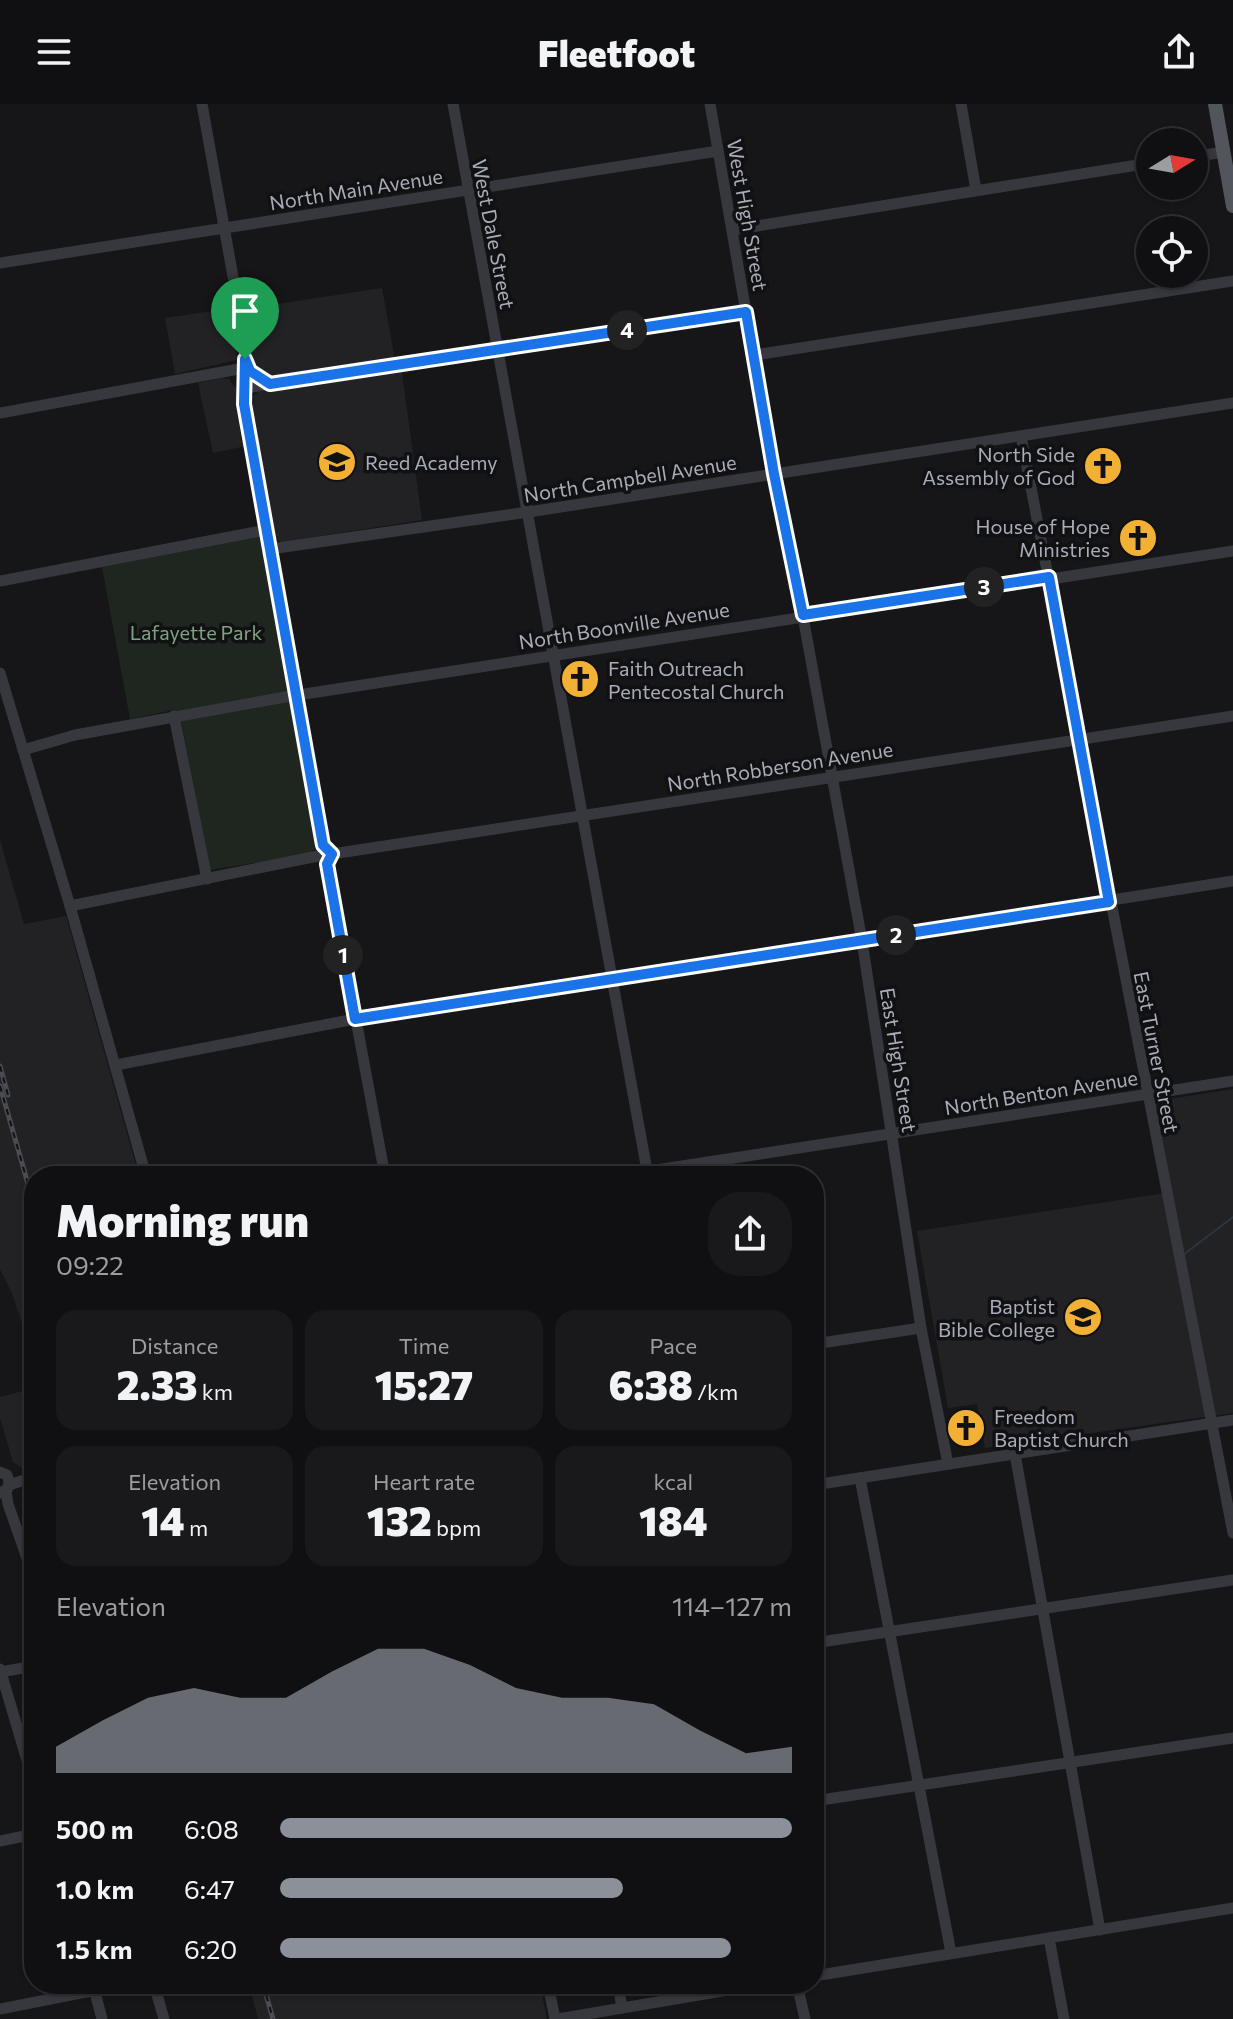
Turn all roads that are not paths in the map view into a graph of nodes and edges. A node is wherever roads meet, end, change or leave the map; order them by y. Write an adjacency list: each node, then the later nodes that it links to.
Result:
1 (202, 104): 13 (street)
2 (453, 104): 10 (street, West Dale Street)
3 (710, 104): 6 (street, West High Street)
4 (961, 104): 11 (street)
5 (1215, 104): 7 (main road)
6 (718, 151): 10 (street, North Main Avenue); 14 (street, West High Street)
7 (1223, 152): 8 (street); 12 (main road)
8 (1208, 155)
9 (1136, 165): 11 (street)
10 (467, 190): 13 (street, North Main Avenue); 18 (street, West Dale Street)
11 (976, 190): 14 (street)
12 (1233, 206)
13 (224, 227): 15 (street, North Main Avenue); 20 (street)
14 (732, 230): 17 (street, West High Street)
15 (0, 263)
16 (1233, 281): 19 (street)
17 (746, 312): 18 (street); 19 (street, West High Street)
18 (498, 350): 21 (street); 27 (street, West Dale Street)
19 (755, 355): 26 (street, West High Street)
20 (245, 364): 21 (street); 22 (street); 24 (street)
21 (270, 384): 22 (street)
22 (245, 388): 28 (street)
23 (1233, 403): 25 (street, North Campbell Avenue)
24 (0, 413)
25 (1021, 436): 26 (street, North Campbell Avenue); 31 (street, East Turner Street)
26 (774, 474): 27 (street, North Campbell Avenue); 33 (street, West High Street)
27 (527, 512): 29 (street, North Campbell Avenue); 34 (street, West Dale Street)
28 (266, 530): 29 (street); 32 (street)
29 (270, 549): 36 (street)
30 (1233, 551): 31 (street, North Boonville Avenue)
31 (1049, 577): 33 (street, North Boonville Avenue); 39 (street, East Turner Street)
32 (0, 581)
33 (803, 615): 34 (street, North Boonville Avenue); 41 (street, East High Street)
34 (551, 654): 36 (street, North Boonville Avenue); 42 (street, West Dale Street)
35 (0, 673): 40 (street)
36 (296, 697): 37 (street, North Boonville Avenue); 43 (street)
37 (174, 716): 40 (street, North Boonville Avenue); 44 (street)
38 (1233, 716): 39 (street, North Robberson Avenue)
39 (1079, 738): 41 (street, North Robberson Avenue); 46 (street, East Turner Street)
40 (23, 750): 47 (street)
41 (833, 776): 42 (street, North Robberson Avenue); 48 (street, East High Street)
42 (582, 815): 43 (street, North Robberson Avenue); 49 (street, West Dale Street)
43 (325, 855): 44 (street, North Robberson Avenue); 50 (street)
44 (207, 879): 47 (street, North Robberson Avenue)
45 (1233, 881): 46 (street)
46 (1109, 902): 48 (street); 53 (street, East Turner Street)
47 (70, 906): 51 (street)
48 (862, 941): 49 (street); 54 (street, East High Street)
49 (612, 980): 50 (street); 57 (street, West Dale Street)
50 (355, 1019): 51 (street); 56 (street)
51 (116, 1065): 55 (street)
52 (1233, 1081): 53 (street, North Benton Avenue)
53 (1147, 1094): 54 (street, North Benton Avenue); 62 (street, East Turner Street)
54 (892, 1133): 58 (street, North Benton Avenue); 59 (street, East High Street)
55 (143, 1166)
56 (383, 1166)
57 (647, 1166)
58 (696, 1166)
59 (921, 1328): 60 (street); 64 (street, East High Street)
60 (824, 1343)
61 (1233, 1420): 62 (street)
62 (1211, 1423): 63 (street); 68 (street, East Turner Street)
63 (1015, 1454): 64 (street); 71 (street)
64 (948, 1464): 65 (street)
65 (860, 1478): 66 (street); 72 (street)
66 (824, 1483)
67 (5, 1484): 69 (street)
68 (1233, 1533)
69 (24, 1546)
70 (1233, 1580): 71 (street)
71 (1044, 1608): 72 (street); 78 (street)
72 (888, 1631): 73 (street); 79 (street)
73 (824, 1641)
74 (24, 1667): 75 (street)
75 (0, 1671): 77 (street)
76 (1233, 1738): 78 (street)
77 (24, 1751)
78 (1072, 1762): 79 (street); 84 (street)
79 (917, 1785): 80 (street); 86 (street)
80 (824, 1799)
81 (24, 1836): 82 (street)
82 (0, 1841)
83 (1233, 1908): 84 (street)
84 (1100, 1930): 85 (street)
85 (1049, 1938): 86 (street); 101 (street)
86 (951, 1953): 87 (street)
87 (824, 1974)
88 (67, 1994): 96 (street)
89 (96, 1994): 97 (street)
90 (157, 1994): 98 (street)
91 (550, 1994): 99 (street)
92 (620, 1994): 95 (street)
93 (705, 1994): 95 (street)
94 (799, 1994): 100 (street)
95 (622, 2008): 99 (street)
96 (0, 2009)
97 (102, 2019)
98 (164, 2019)
99 (556, 2019)
100 (805, 2019)
101 (1064, 2019)

